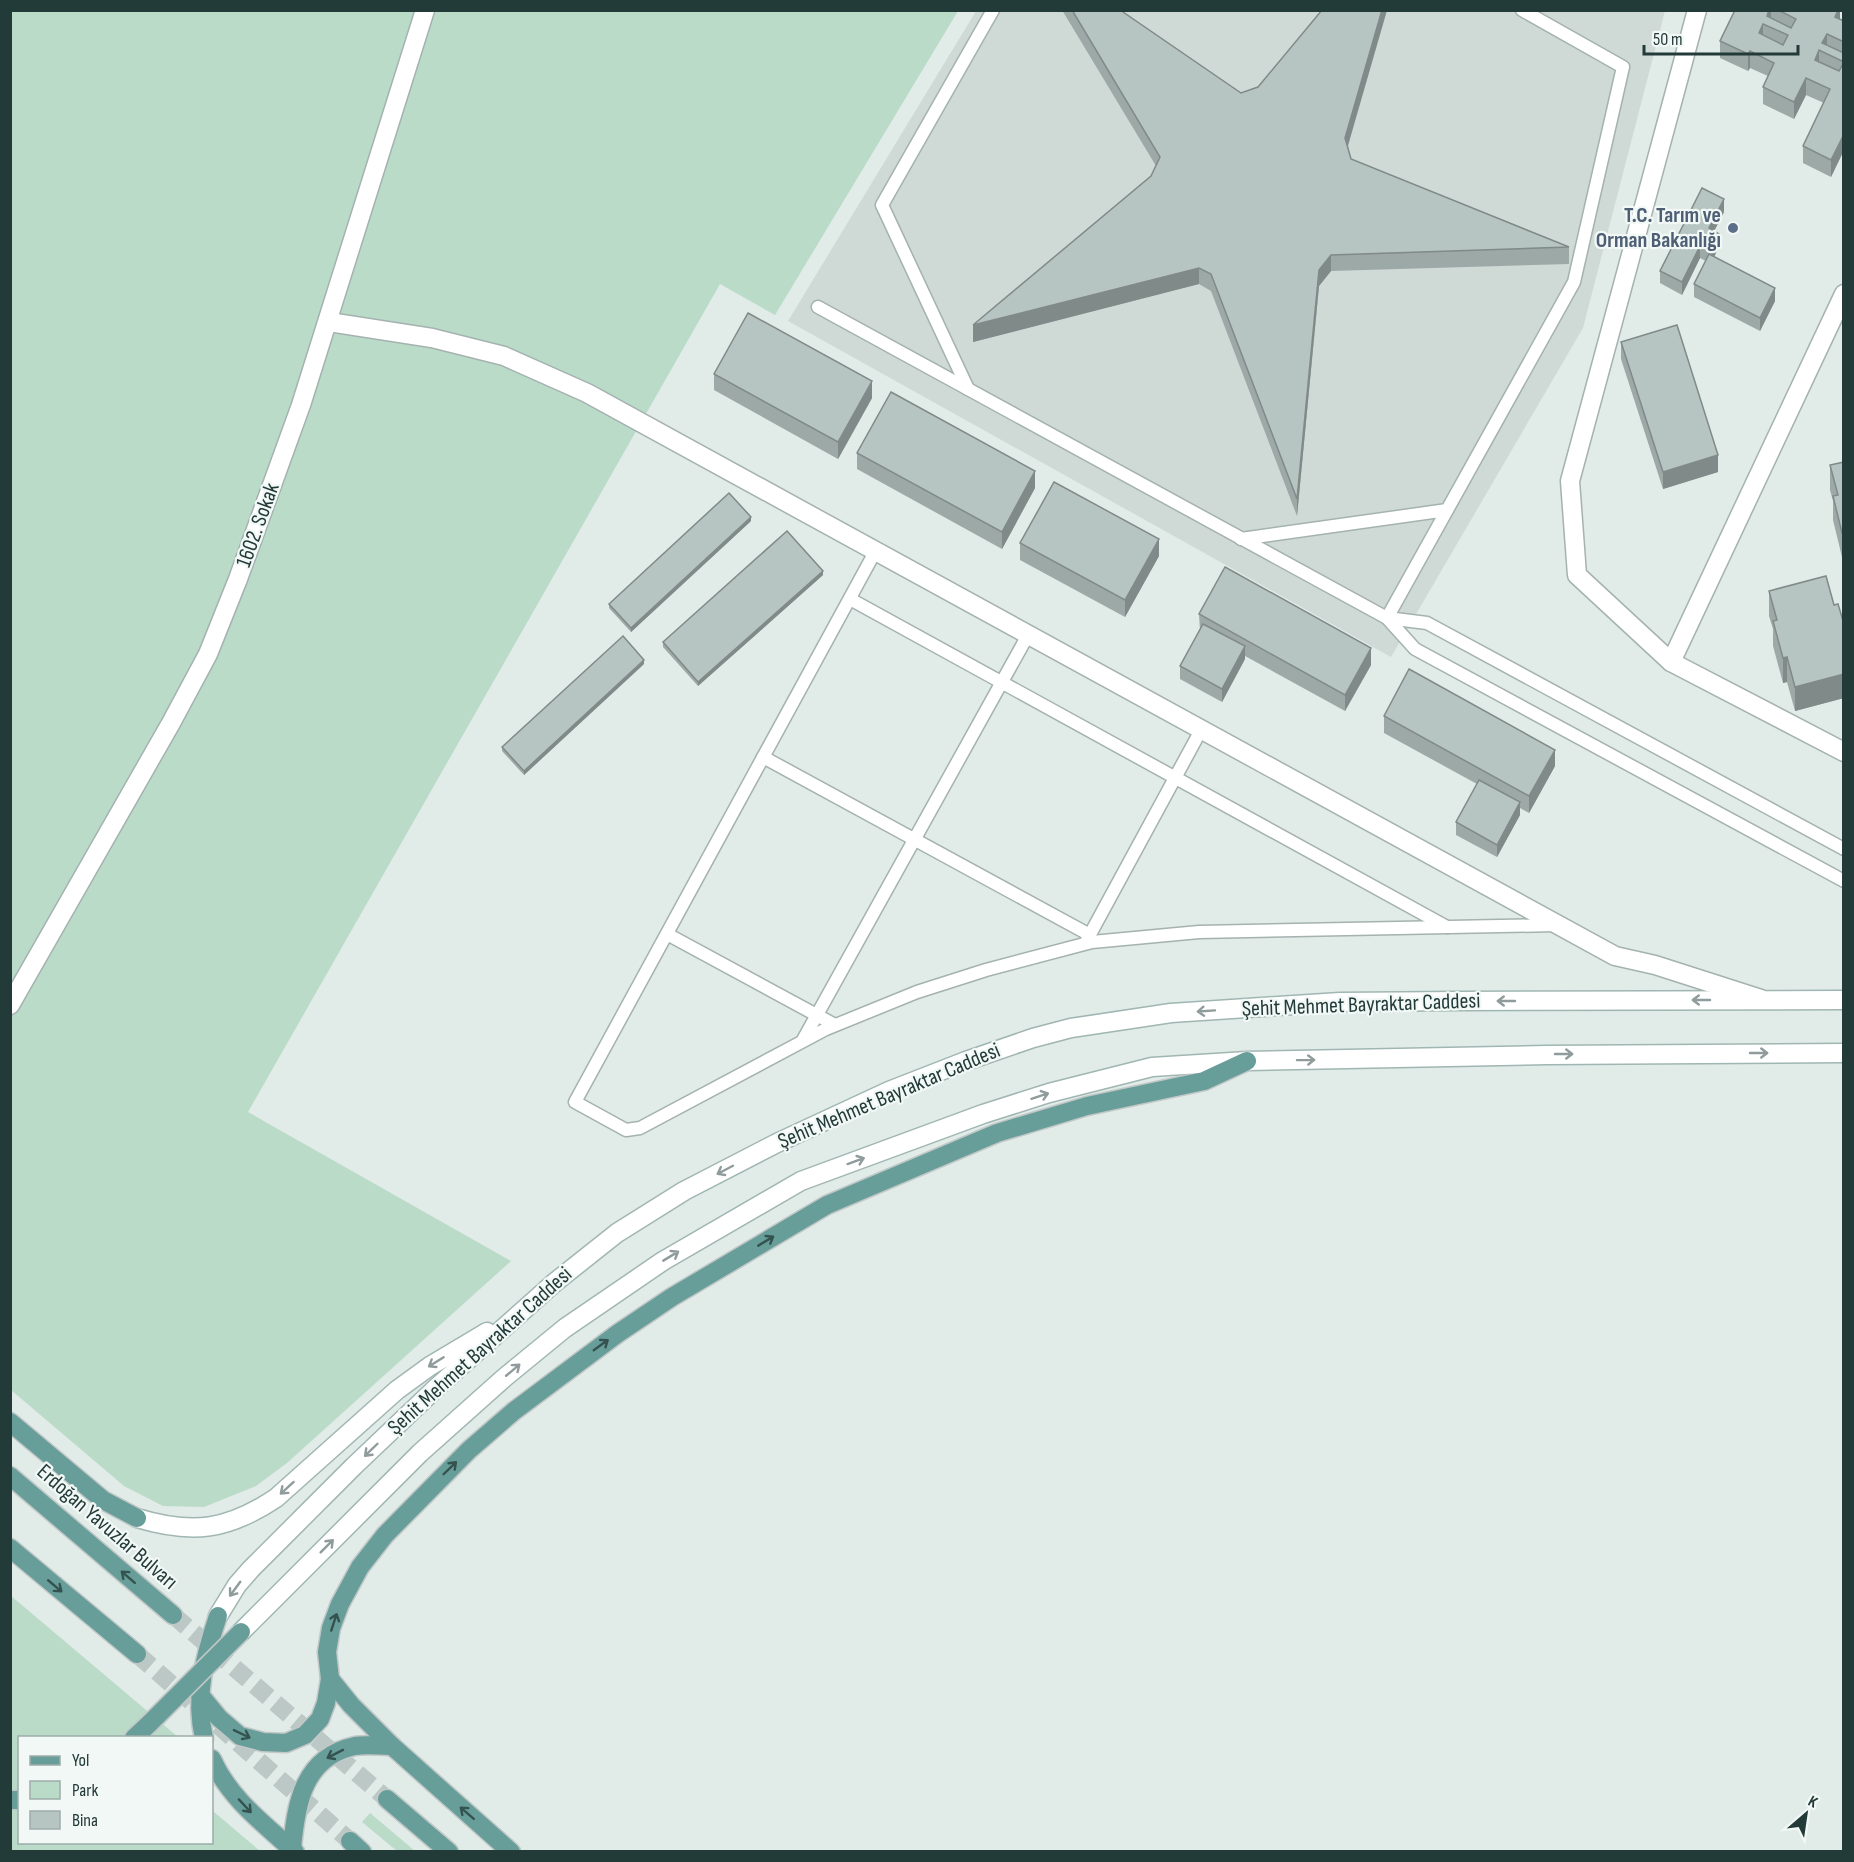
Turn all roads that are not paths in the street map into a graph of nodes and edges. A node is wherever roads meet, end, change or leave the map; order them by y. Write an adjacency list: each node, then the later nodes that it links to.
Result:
1 (425, 10): 7 (main road, 1602. Sokak)
2 (993, 10): 8 (lane)
3 (1522, 10): 9 (lane)
4 (1696, 10): 15 (main road)
5 (1844, 294): 15 (main road)
6 (818, 307): 8 (lane)
7 (328, 322): 11 (main road); 30 (main road, 1602. Sokak)
8 (968, 388): 10 (lane)
9 (1447, 510): 10 (lane); 13 (lane)
10 (1241, 539): 13 (lane)
11 (875, 552): 12 (lane); 14 (main road)
12 (850, 599): 16 (lane); 19 (lane)
13 (1387, 618): 22 (lane); 23 (lane)
14 (1028, 635): 16 (lane); 17 (main road)
15 (1671, 662): 18 (main road)
16 (1003, 683): 20 (lane); 21 (lane)
17 (1201, 730): 20 (lane); 24 (main road)
18 (1844, 752)
19 (763, 757): 21 (lane); 26 (lane)
20 (1176, 777): 25 (lane); 27 (lane)
21 (914, 839): 27 (lane); 31 (lane)
22 (1844, 849)
23 (1844, 881)
24 (1558, 925): 25 (lane); 28 (main road)
25 (1448, 927): 27 (lane)
26 (667, 934): 31 (lane); 33 (lane)
27 (1088, 939): 32 (lane)
28 (1765, 1000): 29 (main road, Şehit Mehmet Bayraktar Caddesi); 36 (main road, Şehit Mehmet Bayraktar Caddesi, one-way to 36)
29 (1844, 1000)
30 (10, 1005)
31 (817, 1014): 32 (lane); 33 (lane)
32 (836, 1025): 33 (lane)
33 (802, 1040)
34 (1844, 1053): 35 (main road, Şehit Mehmet Bayraktar Caddesi, one-way to 34)
35 (1247, 1062): 42 (main road, one-way to 35); 44 (main road, Şehit Mehmet Bayraktar Caddesi, one-way to 35, bridge)
36 (522, 1311): 37 (main road, one-way to 37); 43 (main road, Şehit Mehmet Bayraktar Caddesi, one-way to 43)
37 (10, 1422)
38 (10, 1476): 40 (main road, Erdoğan Yavuzlar Bulvarı, one-way to 38)
39 (10, 1548): 41 (main road, one-way to 41)
40 (173, 1615)
41 (136, 1654)
42 (330, 1679): 43 (main road, one-way to 42); 46 (main road)
43 (200, 1695): 45 (main road)
44 (135, 1736)
45 (204, 1736)
46 (392, 1746): 49 (main road, one-way to 49); 51 (main road, one-way to 46)
47 (213, 1762): 49 (main road, one-way to 49)
48 (387, 1799): 50 (main road)
49 (294, 1850)
50 (449, 1851)
51 (512, 1851)

